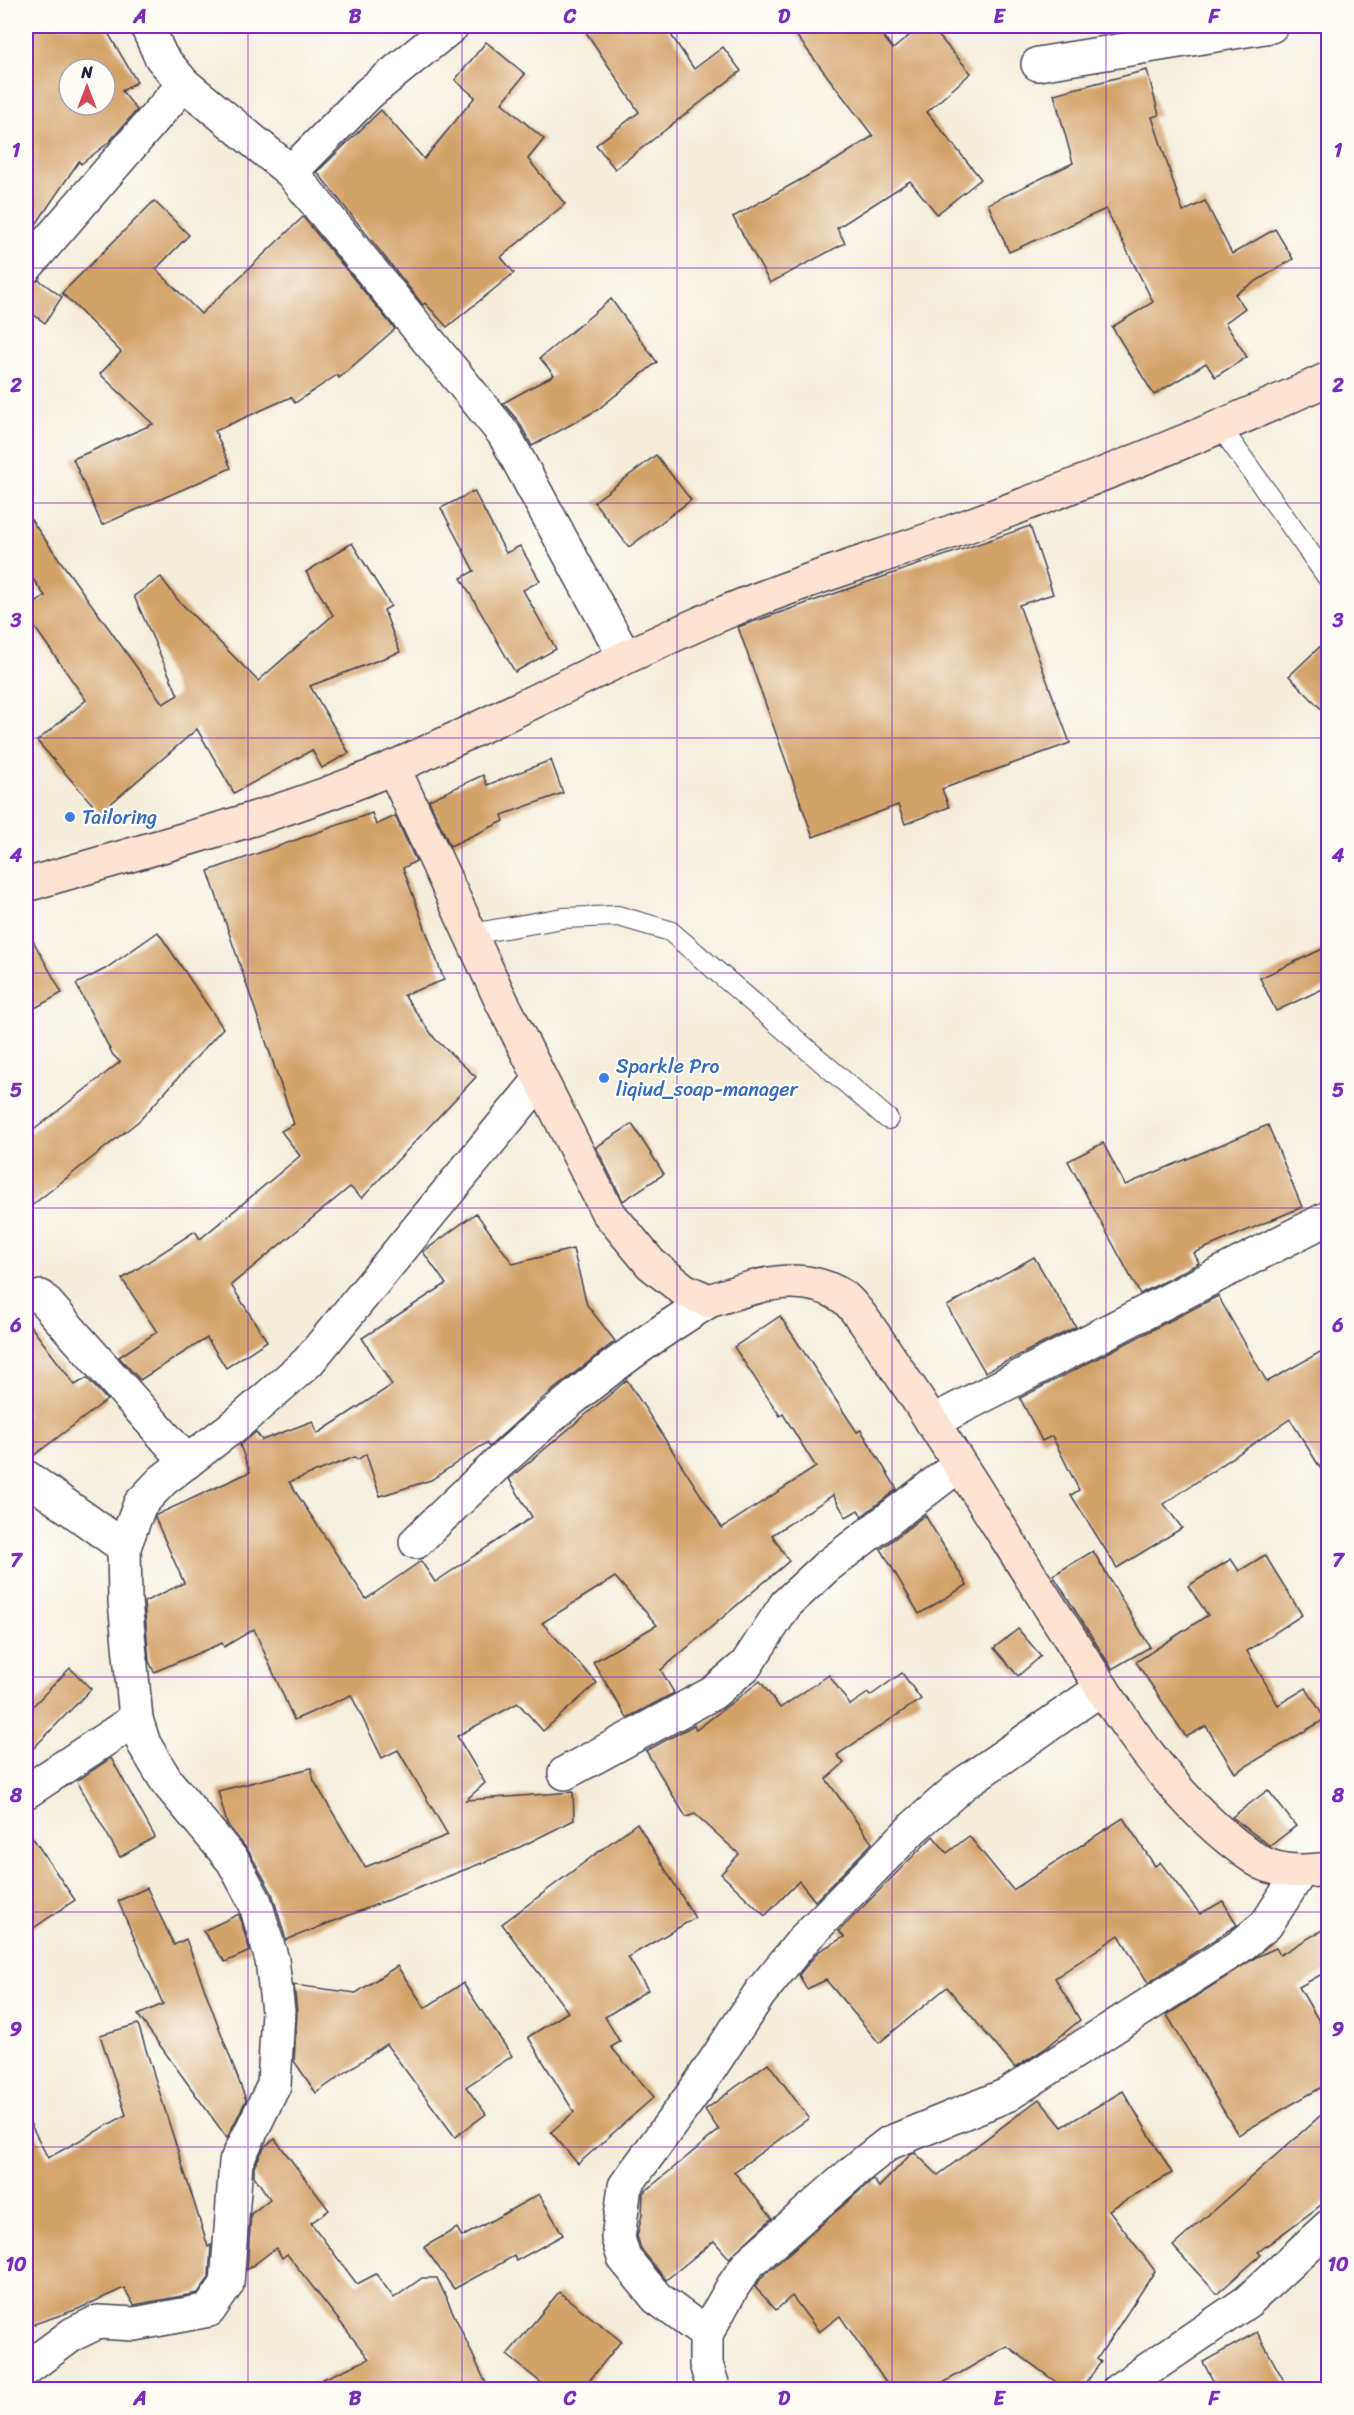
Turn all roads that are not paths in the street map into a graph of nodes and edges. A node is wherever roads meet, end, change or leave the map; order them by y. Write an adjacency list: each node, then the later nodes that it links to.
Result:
1 (147, 26): 5 (street)
2 (452, 26): 6 (street)
3 (1271, 26): 4 (street)
4 (1038, 64)
5 (184, 84): 6 (street); 7 (street)
6 (291, 172): 11 (street)
7 (26, 267)
8 (1329, 379): 9 (street)
9 (1221, 428): 10 (lane); 11 (street)
10 (1329, 578)
11 (625, 657): 12 (street)
12 (393, 767): 13 (street); 14 (street)
13 (26, 885)
14 (471, 934): 15 (street); 16 (lane)
15 (540, 1080): 19 (street); 21 (street)
16 (888, 1119)
17 (1329, 1218): 20 (street)
18 (41, 1297): 21 (street)
19 (709, 1301): 20 (street); 24 (street)
20 (933, 1422): 22 (street)
21 (187, 1462): 25 (street)
22 (959, 1465): 26 (street); 28 (street)
23 (26, 1477): 25 (street)
24 (416, 1542)
25 (124, 1547): 27 (street)
26 (1102, 1688): 30 (street); 32 (street)
27 (136, 1719): 29 (street); 33 (street)
28 (565, 1773)
29 (26, 1791)
30 (1314, 1871): 32 (street)
31 (1329, 2227): 35 (street)
32 (706, 2334): 34 (street)
33 (26, 2369)
34 (714, 2390)
35 (1118, 2390)

